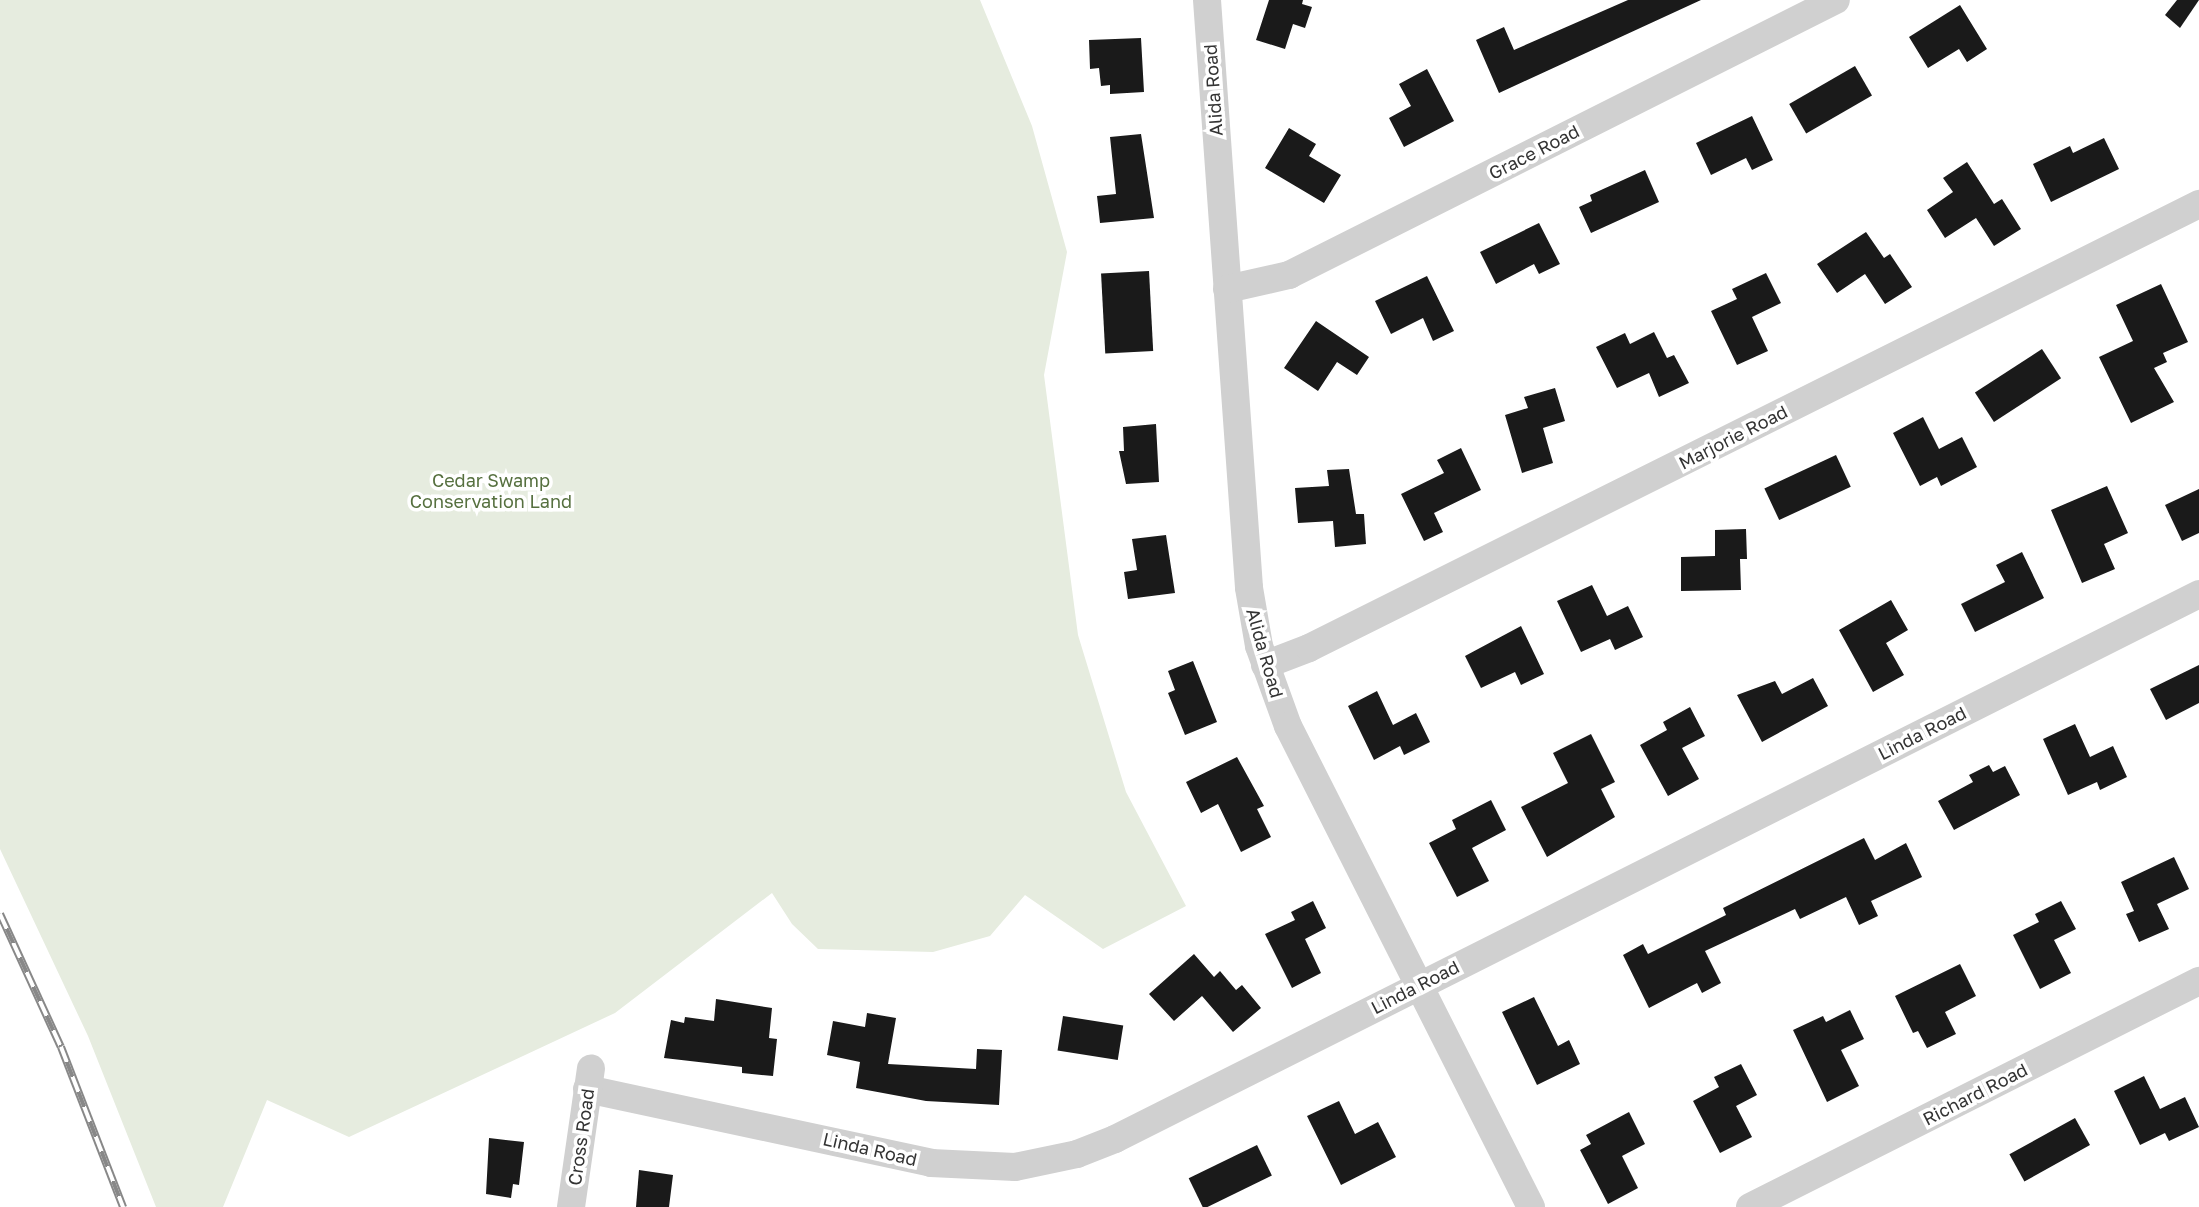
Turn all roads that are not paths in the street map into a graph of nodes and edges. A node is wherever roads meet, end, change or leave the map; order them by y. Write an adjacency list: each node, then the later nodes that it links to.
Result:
1 (1207, 0): 4 (street, Alida Road)
2 (1836, 0): 4 (street, Grace Road)
3 (2199, 204): 6 (street, Marjorie Road)
4 (1227, 289): 6 (street, Alida Road)
5 (2199, 594): 8 (street, Linda Road)
6 (1265, 665): 8 (street, Alida Road)
7 (2199, 981): 12 (street, Richard Road)
8 (1419, 985): 9 (street, Linda Road); 11 (street, Alida Road)
9 (589, 1078): 10 (street, Cross Road)
10 (571, 1207)
11 (1531, 1207)
12 (1750, 1207)

